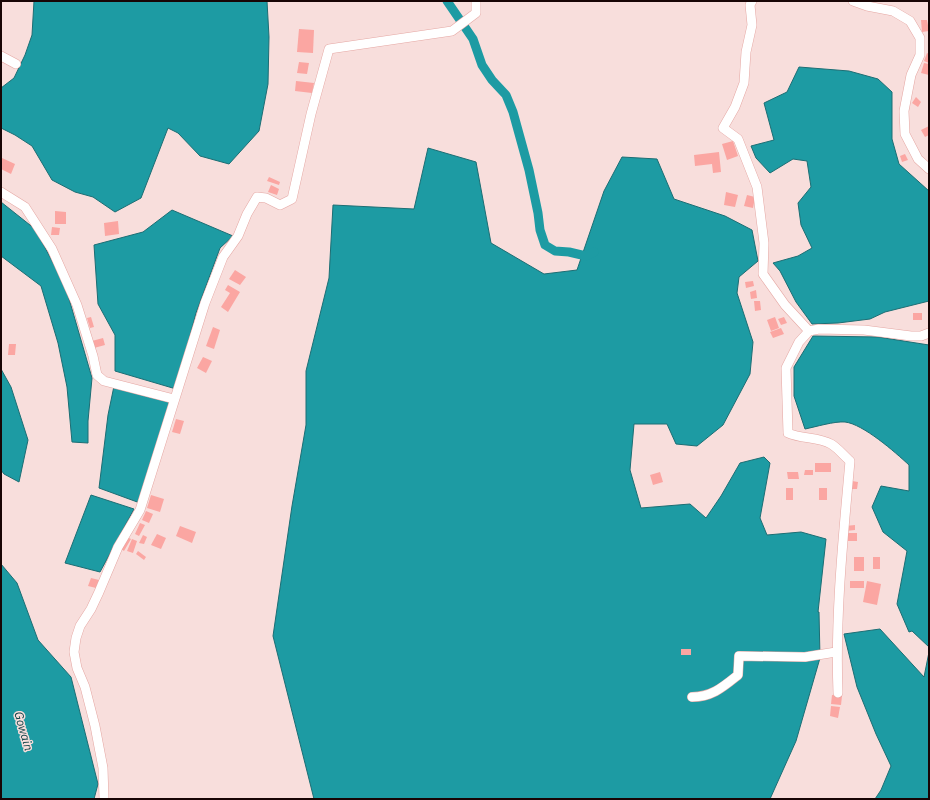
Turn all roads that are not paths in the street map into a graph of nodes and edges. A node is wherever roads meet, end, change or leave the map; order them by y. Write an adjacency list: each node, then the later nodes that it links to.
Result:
1 (476, 1): 10 (street)
2 (752, 1): 8 (street)
3 (853, 1): 6 (street)
4 (1, 56): 5 (street)
5 (16, 64)
6 (929, 169)
7 (1, 192): 10 (street)
8 (809, 331): 9 (street); 11 (street)
9 (929, 333)
10 (174, 399): 14 (street)
11 (836, 652): 12 (street); 13 (street)
12 (838, 693)
13 (692, 697)
14 (104, 799)

